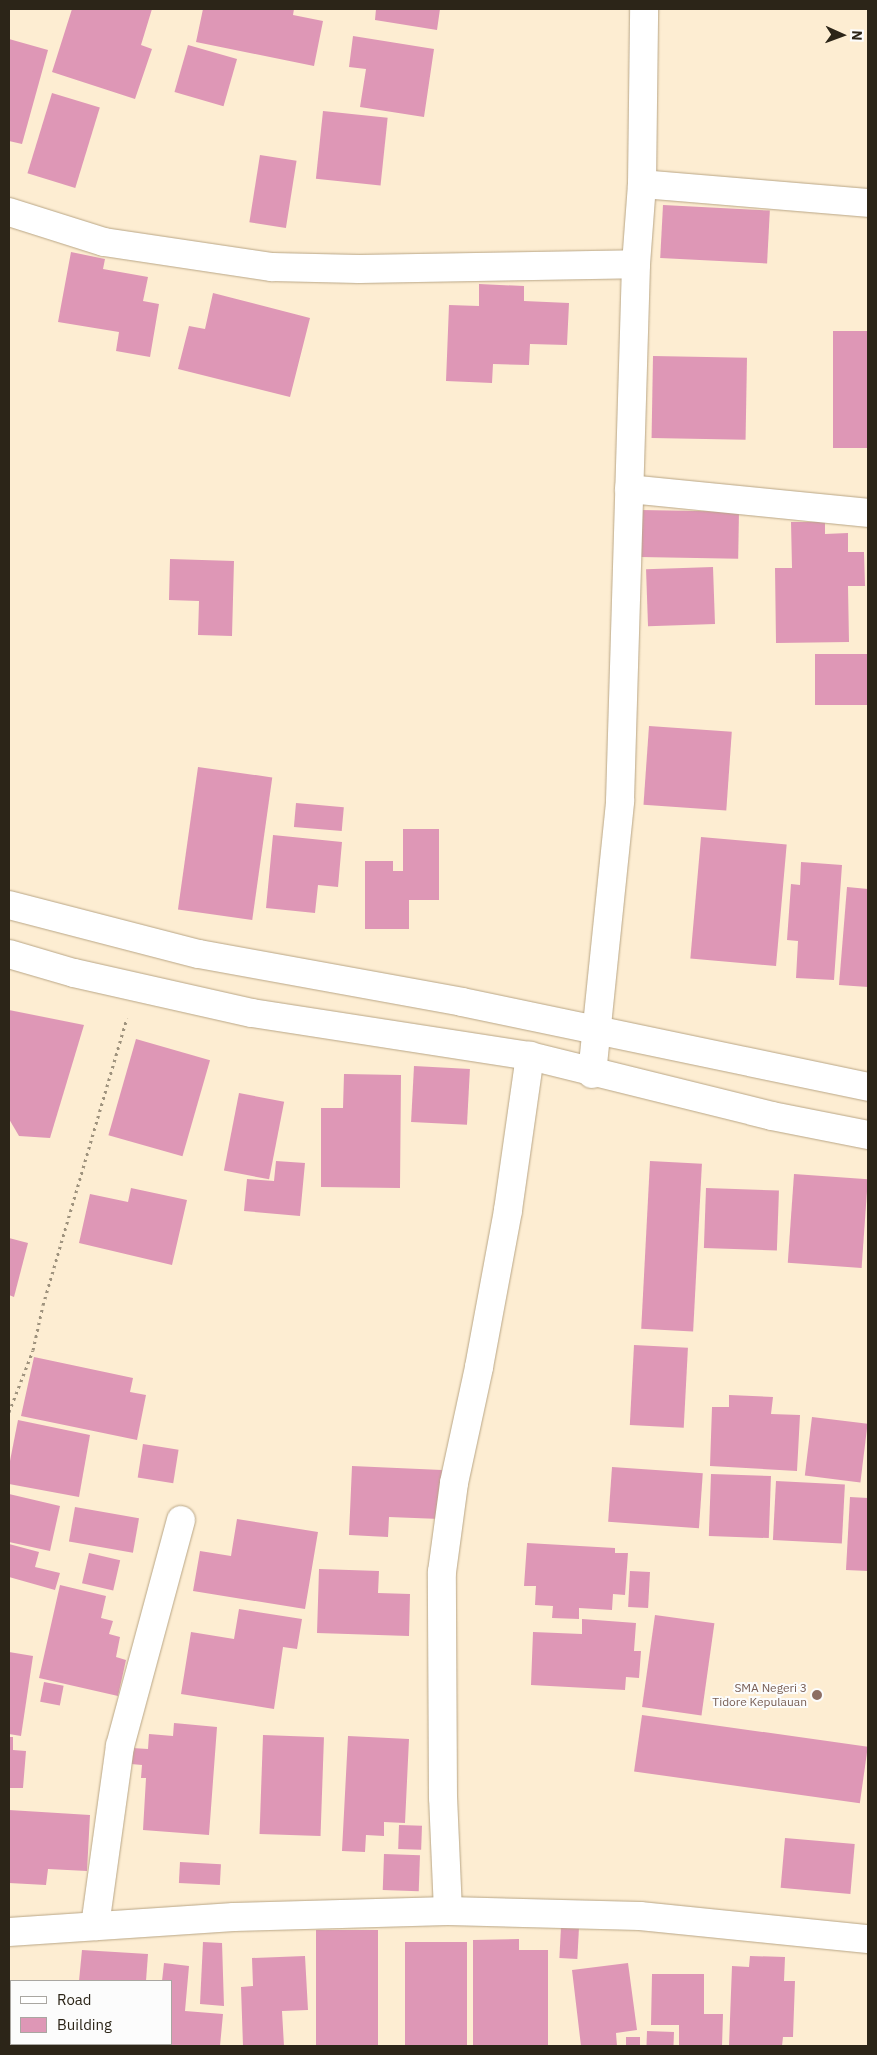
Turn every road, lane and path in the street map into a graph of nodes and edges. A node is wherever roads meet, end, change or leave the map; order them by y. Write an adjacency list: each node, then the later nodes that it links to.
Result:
1 (644, 9): 2 (street)
2 (642, 184): 3 (street); 5 (street)
3 (868, 203)
4 (9, 212): 5 (street)
5 (636, 264): 6 (street)
6 (629, 489): 7 (street); 11 (street)
7 (868, 513)
8 (9, 906): 11 (street)
9 (9, 954): 10 (street)
10 (136, 985): 12 (street); 16 (path)
11 (595, 1030): 13 (street); 14 (street)
12 (530, 1056): 13 (street); 18 (street)
13 (592, 1074): 15 (street)
14 (868, 1086)
15 (868, 1135)
16 (9, 1412)
17 (181, 1520): 19 (street)
18 (448, 1911): 19 (street); 21 (street)
19 (95, 1926): 20 (street)
20 (9, 1932)
21 (868, 1939)

